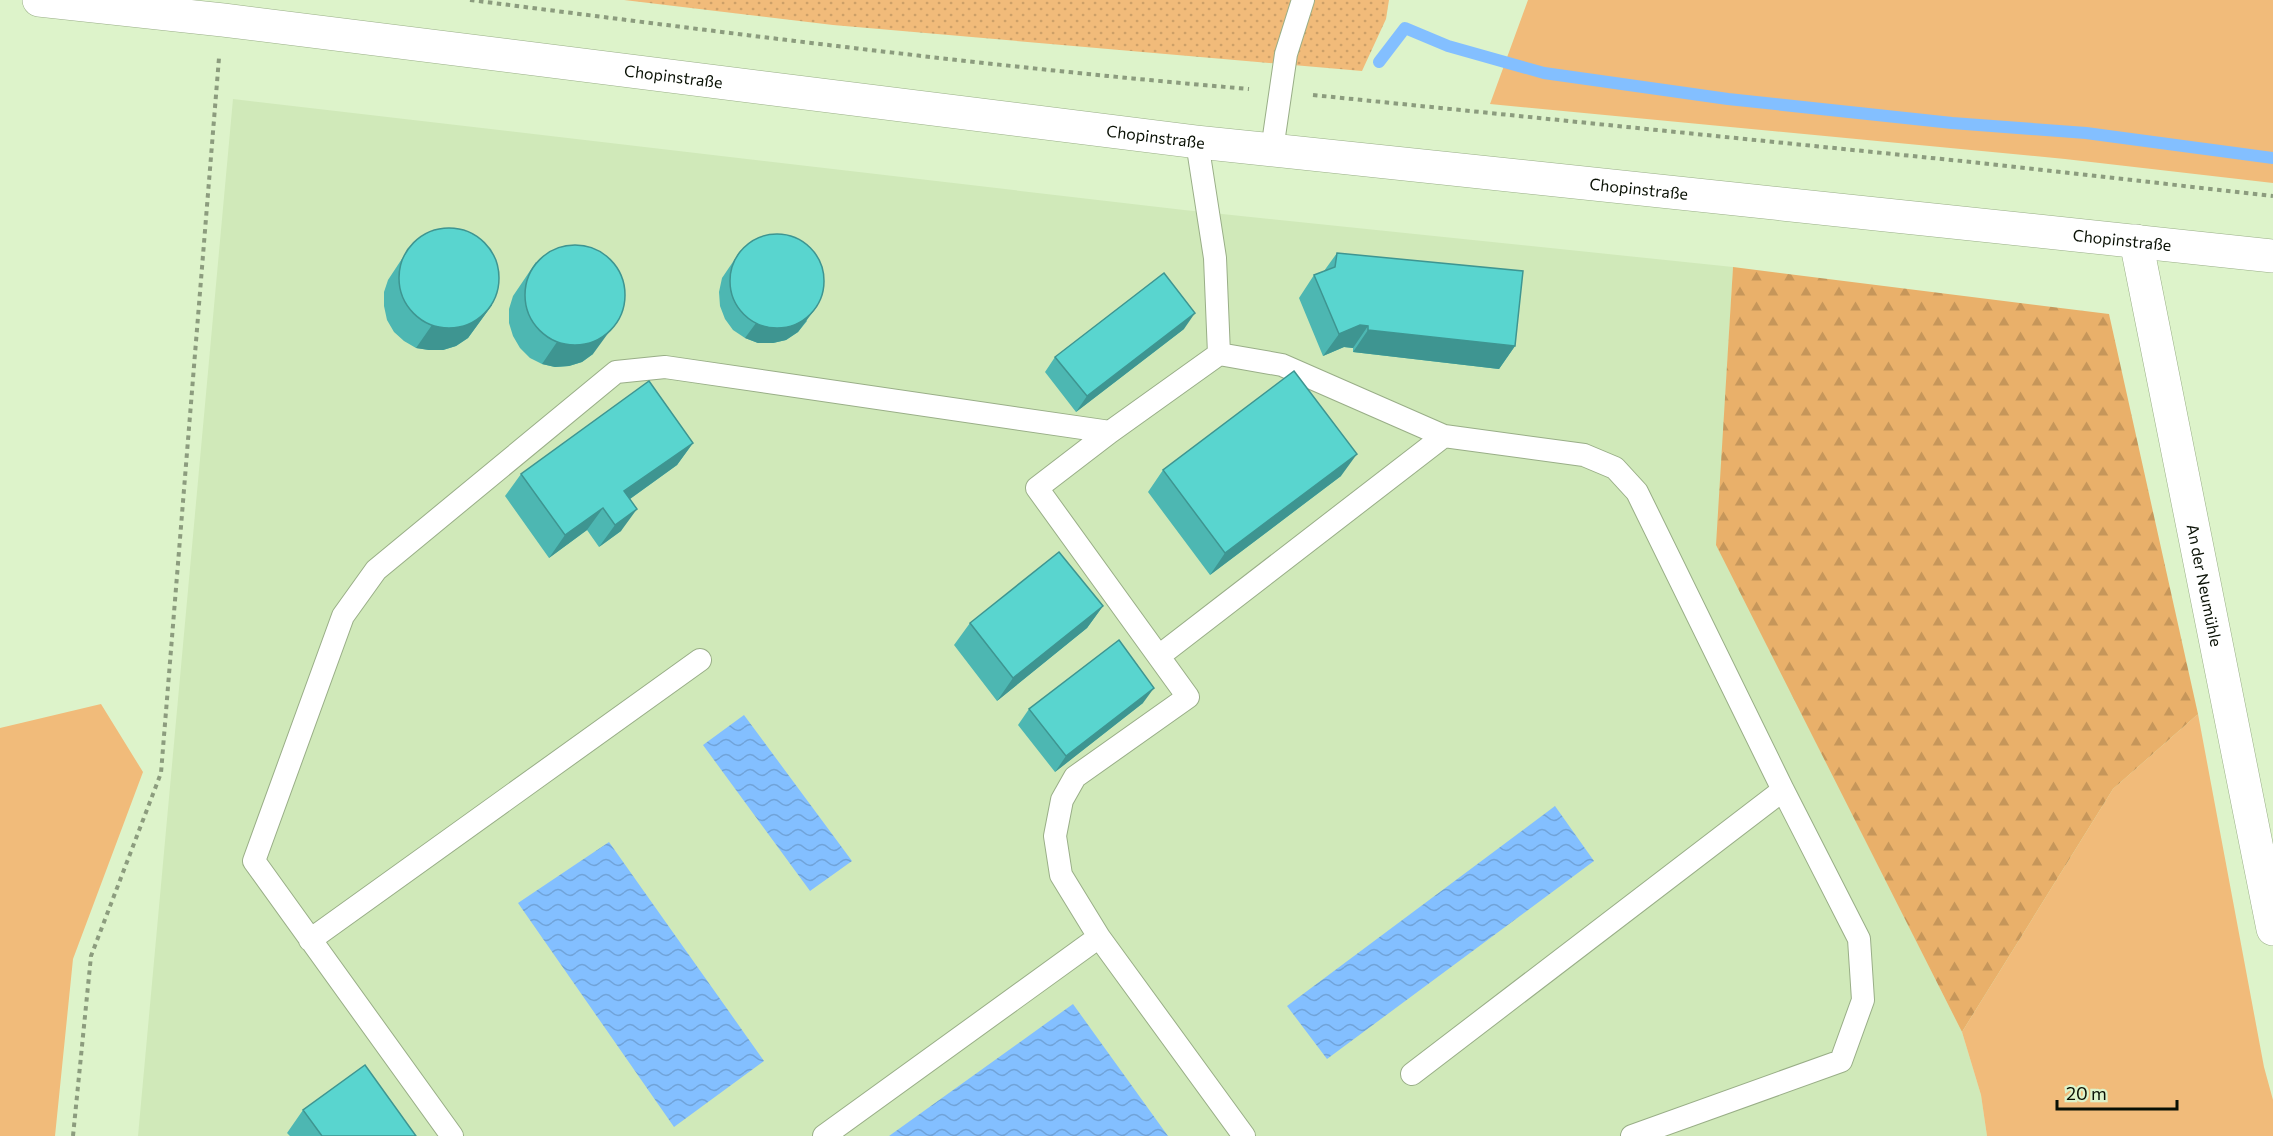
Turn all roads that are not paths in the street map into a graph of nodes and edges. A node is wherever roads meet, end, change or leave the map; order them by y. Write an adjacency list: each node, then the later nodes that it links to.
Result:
1 (39, 0): 3 (main road, Chopinstraße)
2 (1303, 0): 4 (lane)
3 (1197, 142): 4 (main road, Chopinstraße); 7 (lane)
4 (1272, 150): 5 (main road, Chopinstraße)
5 (2136, 241): 6 (main road, Chopinstraße); 13 (main road, An der Neumühle)
6 (2273, 256)
7 (1219, 354): 8 (lane); 9 (lane)
8 (1110, 432): 10 (lane); 15 (lane)
9 (1444, 436): 10 (lane); 12 (lane)
10 (1158, 656): 14 (lane)
11 (700, 660): 15 (lane)
12 (1782, 790): 16 (lane); 20 (lane)
13 (2273, 929)
14 (1099, 937): 17 (lane); 19 (lane)
15 (310, 940): 18 (lane)
16 (1412, 1074)
17 (833, 1133)
18 (452, 1136)
19 (1244, 1136)
20 (1632, 1136)

